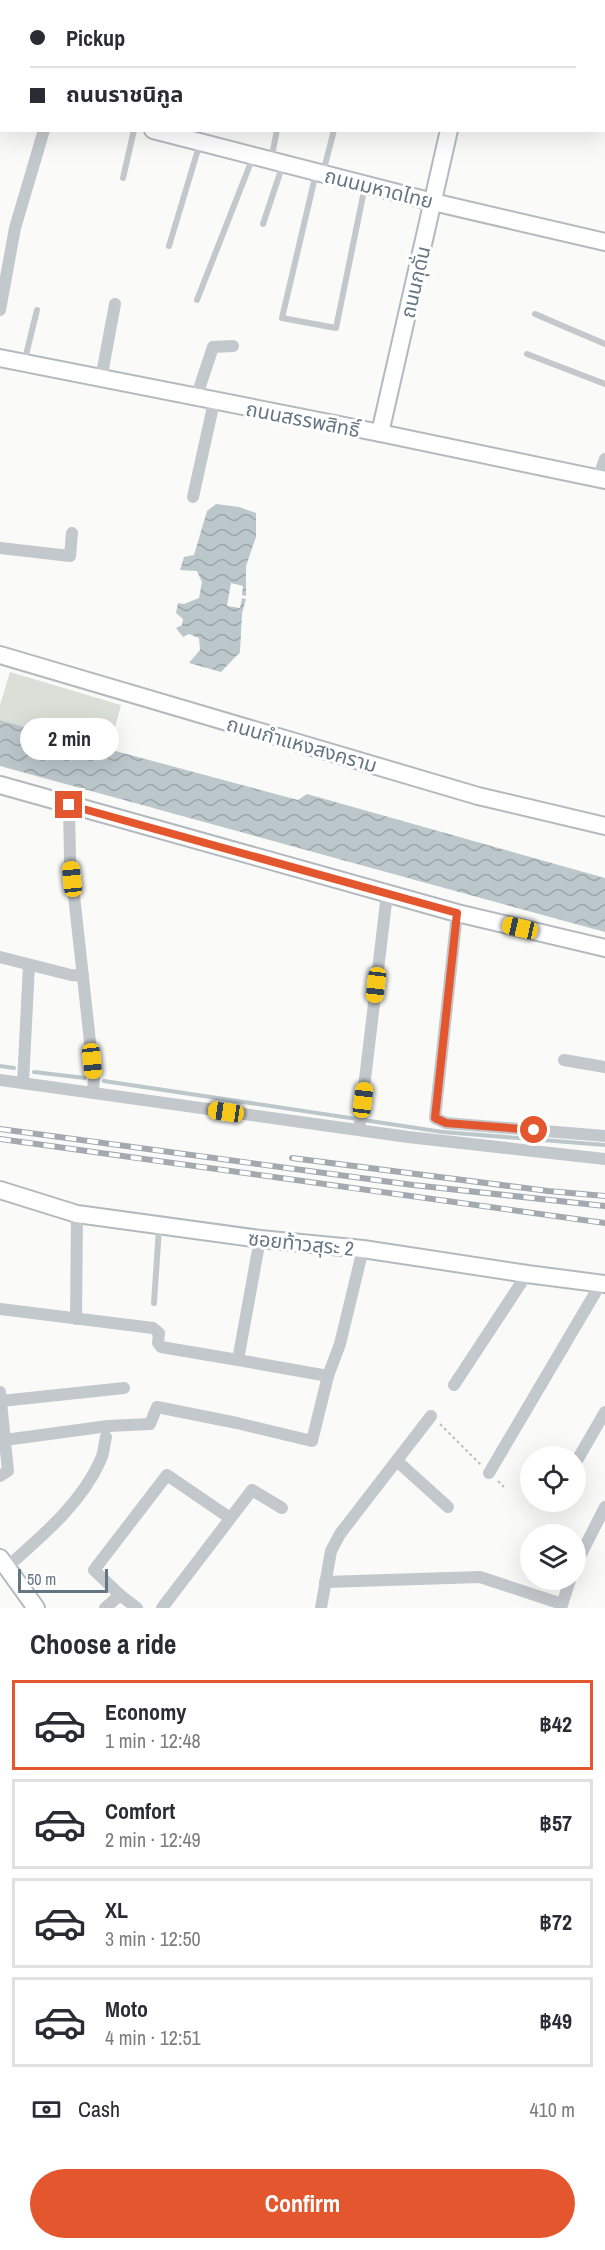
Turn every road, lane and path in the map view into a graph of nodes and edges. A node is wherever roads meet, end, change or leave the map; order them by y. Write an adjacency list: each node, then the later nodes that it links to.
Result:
1 (43, 132): 19 (street)
2 (134, 132): 11 (lane)
3 (161, 132): 7 (street, ถนนมหาดไทย)
4 (278, 132): 9 (lane)
5 (333, 132): 10 (lane)
6 (449, 132): 13 (street, ถนนกุดั่น)
7 (200, 142): 8 (street, ถนนมหาดไทย); 16 (lane)
8 (253, 156): 9 (street, ถนนมหาดไทย); 17 (lane)
9 (277, 162): 10 (street, ถนนมหาดไทย); 14 (lane)
10 (320, 173): 12 (street, ถนนมหาดไทย); 12 (lane)
11 (123, 178)
12 (365, 185): 13 (street, ถนนมหาดไทย)
13 (433, 202): 15 (street, ถนนมหาดไทย); 31 (street, ถนนกุดั่น)
14 (263, 224)
15 (605, 243)
16 (170, 246)
17 (197, 300)
18 (116, 304): 27 (street)
19 (0, 310)
20 (37, 310): 26 (lane)
21 (535, 314): 22 (lane)
22 (605, 344)
23 (233, 346): 29 (street)
24 (527, 354): 28 (lane)
25 (0, 358): 26 (street, ถนนสรรพสิทธิ์)
26 (23, 363): 27 (street, ถนนสรรพสิทธิ์)
27 (101, 379): 29 (street, ถนนสรรพสิทธิ์)
28 (605, 384)
29 (196, 398): 30 (street, ถนนสรรพสิทธิ์)
30 (214, 402): 31 (street, ถนนสรรพสิทธิ์); 34 (street)
31 (380, 433): 33 (street, ถนนสรรพสิทธิ์)
32 (605, 459): 33 (street)
33 (601, 480)
34 (194, 498)
35 (72, 533): 36 (street)
36 (0, 548)
37 (0, 655): 40 (street, ถนนกำแหงสงคราม)
38 (0, 785): 39 (street)
39 (69, 805): 41 (street); 46 (street)
40 (605, 826)
41 (387, 894): 42 (street); 52 (street)
42 (457, 913): 43 (street); 53 (street)
43 (605, 948)
44 (0, 957): 45 (street)
45 (29, 965): 46 (street); 50 (street)
46 (83, 976): 51 (street)
47 (564, 1060): 48 (street)
48 (605, 1067)
49 (0, 1080): 50 (street)
50 (23, 1083): 51 (street)
51 (93, 1093): 52 (street)
52 (359, 1124): 54 (street)
53 (605, 1136)
54 (605, 1159)
55 (0, 1190): 56 (street, ซอยท้าวสุระ 2)
56 (77, 1214): 57 (street, ซอยท้าวสุระ 2); 64 (street)
57 (160, 1224): 58 (street, ซอยท้าวสุระ 2); 62 (lane)
58 (260, 1239): 59 (street, ซอยท้าวสุระ 2); 65 (street)
59 (363, 1249): 60 (street, ซอยท้าวสุระ 2); 66 (street)
60 (527, 1274): 61 (street, ซอยท้าวสุระ 2); 67 (street)
61 (603, 1283): 76 (street)
62 (153, 1303)
63 (0, 1309): 64 (street)
64 (76, 1319): 65 (street)
65 (238, 1360): 66 (street)
66 (328, 1376): 73 (street)
67 (454, 1385)
68 (124, 1388): 69 (street)
69 (0, 1397): 73 (street)
70 (605, 1412): 74 (street)
71 (431, 1416): 75 (street); 76 (path)
72 (106, 1437): 84 (street)
73 (5, 1440): 77 (street)
74 (585, 1446)
75 (397, 1461): 79 (street); 85 (street)
76 (489, 1473): 78 (path)
77 (0, 1476)
78 (504, 1487)
79 (448, 1507)
80 (605, 1507): 83 (street)
81 (282, 1508): 82 (street)
82 (230, 1518): 87 (street); 92 (street)
83 (586, 1544)
84 (3, 1562): 89 (street)
85 (325, 1582): 88 (street); 93 (street)
86 (567, 1590): 88 (street)
87 (120, 1595): 90 (street); 91 (street)
88 (562, 1606)
89 (36, 1608)
90 (105, 1608)
91 (137, 1608)
92 (162, 1608)
93 (321, 1608)

